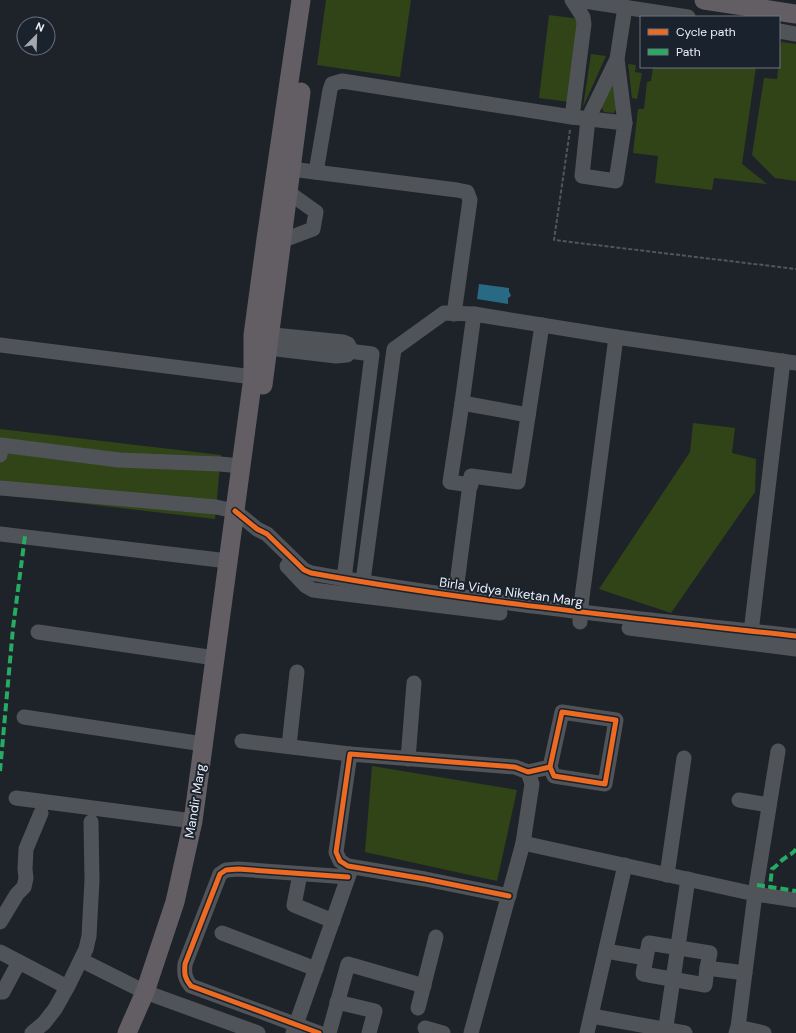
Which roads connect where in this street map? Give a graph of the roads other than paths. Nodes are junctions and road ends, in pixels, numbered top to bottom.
1 (301, 0) edge
2 (312, 0) edge
3 (572, 0) edge
4 (578, 0) edge
5 (704, 0) edge
6 (625, 7) junction
7 (748, 12) edge
8 (796, 14) edge
9 (682, 16) edge
10 (304, 21) junction
11 (780, 32) edge
12 (796, 34) edge
13 (617, 59) junction
14 (572, 117) junction
15 (588, 119) junction
16 (625, 123) junction
17 (291, 169) junction
18 (316, 172) junction
19 (288, 192) junction
20 (281, 241) junction
21 (454, 314) junction
22 (474, 314) junction
23 (542, 325) junction
24 (616, 337) junction
25 (263, 340) junction
26 (0, 345) edge
27 (790, 362) edge
28 (253, 377) junction
29 (462, 403) junction
30 (528, 415) junction
31 (0, 455) edge
32 (241, 466) junction
33 (470, 485) junction
34 (0, 488) edge
35 (246, 519) junction
36 (0, 534) edge
37 (233, 562) junction
38 (344, 579) junction
39 (363, 581) junction
40 (455, 602) junction
41 (580, 617) junction
42 (38, 632) dead end
43 (796, 636) edge
44 (750, 637) junction
45 (796, 649) edge
46 (215, 658) junction
47 (297, 672) dead end
48 (414, 683) dead end
49 (24, 718) dead end
50 (242, 740) dead end
51 (203, 744) junction
52 (289, 746) junction
53 (778, 751) dead end
54 (350, 754) junction
55 (684, 758) dead end
56 (408, 759) junction
57 (550, 767) junction
58 (528, 772) junction
59 (16, 798) dead end
60 (739, 800) dead end
61 (769, 805) junction
62 (41, 813) dead end
63 (193, 821) junction
64 (91, 822) dead end
65 (523, 843) junction
66 (625, 865) junction
67 (350, 872) junction
68 (300, 874) junction
69 (667, 875) junction
70 (688, 879) junction
71 (755, 894) junction
72 (509, 896) junction
73 (796, 900) edge
74 (333, 921) junction
75 (0, 922) edge
76 (222, 933) dead end
77 (436, 937) dead end
78 (678, 948) junction
79 (606, 951) junction
80 (0, 952) edge
81 (646, 958) junction
82 (81, 960) junction
83 (19, 962) junction
84 (316, 968) junction
85 (708, 968) junction
86 (745, 973) junction
87 (673, 981) junction
88 (424, 986) junction
89 (67, 987) junction
90 (0, 992) edge
91 (150, 994) junction
92 (337, 1002) junction
93 (418, 1008) dead end
94 (592, 1016) junction
95 (294, 1029) edge
96 (737, 1030) edge
97 (666, 1031) edge
98 (32, 1033) edge
99 (127, 1033) edge
100 (141, 1033) edge
101 (258, 1033) edge
102 (319, 1033) edge
103 (329, 1033) edge
104 (369, 1033) edge
105 (470, 1033) edge
106 (587, 1033) edge
107 (685, 1033) edge
108 (764, 1033) edge

1 - 10 main road
2 - 10 main road
3 - 14 street
4 - 6 street
5 - 7 main road
6 - 9 street
6 - 13 street
7 - 8 main road
10 - 17 main road
10 - 25 main road
11 - 12 street
13 - 15 street
13 - 16 street
14 - 15 street
14 - 18 street
15 - 16 street
15 - 16 street
17 - 18 street
17 - 19 main road
18 - 21 street
19 - 20 main road
19 - 20 street
20 - 25 main road
21 - 22 street
21 - 39 street
22 - 23 street
22 - 29 street
23 - 24 street
23 - 30 street
24 - 27 street
24 - 41 street
25 - 28 main road
25 - 35 main road
25 - 38 street
26 - 28 street
27 - 44 street
28 - 32 main road
29 - 30 street
29 - 33 street
30 - 33 street
31 - 32 street
32 - 35 main road
33 - 40 street
34 - 35 street
35 - 37 main road
35 - 38 street, Birla Vidya Niketan Marg
35 - 40 street
36 - 37 street
37 - 46 main road, Mandir Marg
37 - 91 main road, Mandir Marg
38 - 39 street, Birla Vidya Niketan Marg
39 - 40 street, Birla Vidya Niketan Marg
40 - 41 street
41 - 44 street
42 - 46 street
43 - 44 street
44 - 45 street
46 - 51 main road, Mandir Marg
47 - 52 street
48 - 56 street
49 - 51 street
50 - 52 street
51 - 63 main road, Mandir Marg
52 - 54 street
53 - 61 street
54 - 56 street
54 - 67 street
55 - 69 street
56 - 58 street
57 - 57 street
57 - 58 street
58 - 65 street
59 - 63 street
60 - 61 street
61 - 71 street
62 - 75 street
63 - 91 main road, Mandir Marg
64 - 82 street
65 - 66 street
65 - 72 street
66 - 69 street
66 - 79 street
67 - 68 street
67 - 72 street
67 - 74 street
68 - 74 street
68 - 95 street
69 - 70 street
70 - 71 street
70 - 78 street
71 - 73 street
71 - 86 street
72 - 105 street
74 - 84 street
76 - 84 street
77 - 88 street
78 - 81 street
78 - 85 street
78 - 87 street
79 - 81 street
79 - 94 street
80 - 83 street
81 - 87 street
82 - 89 street
82 - 91 street
83 - 89 street
83 - 90 street
84 - 95 street
85 - 86 street
85 - 87 street
86 - 96 street
87 - 97 street
88 - 92 street
88 - 93 street
89 - 98 street
91 - 99 main road, Mandir Marg
91 - 100 main road, Mandir Marg
91 - 101 street
92 - 103 street
92 - 104 street
94 - 97 street
94 - 106 street
95 - 102 street
96 - 108 street
97 - 107 street

